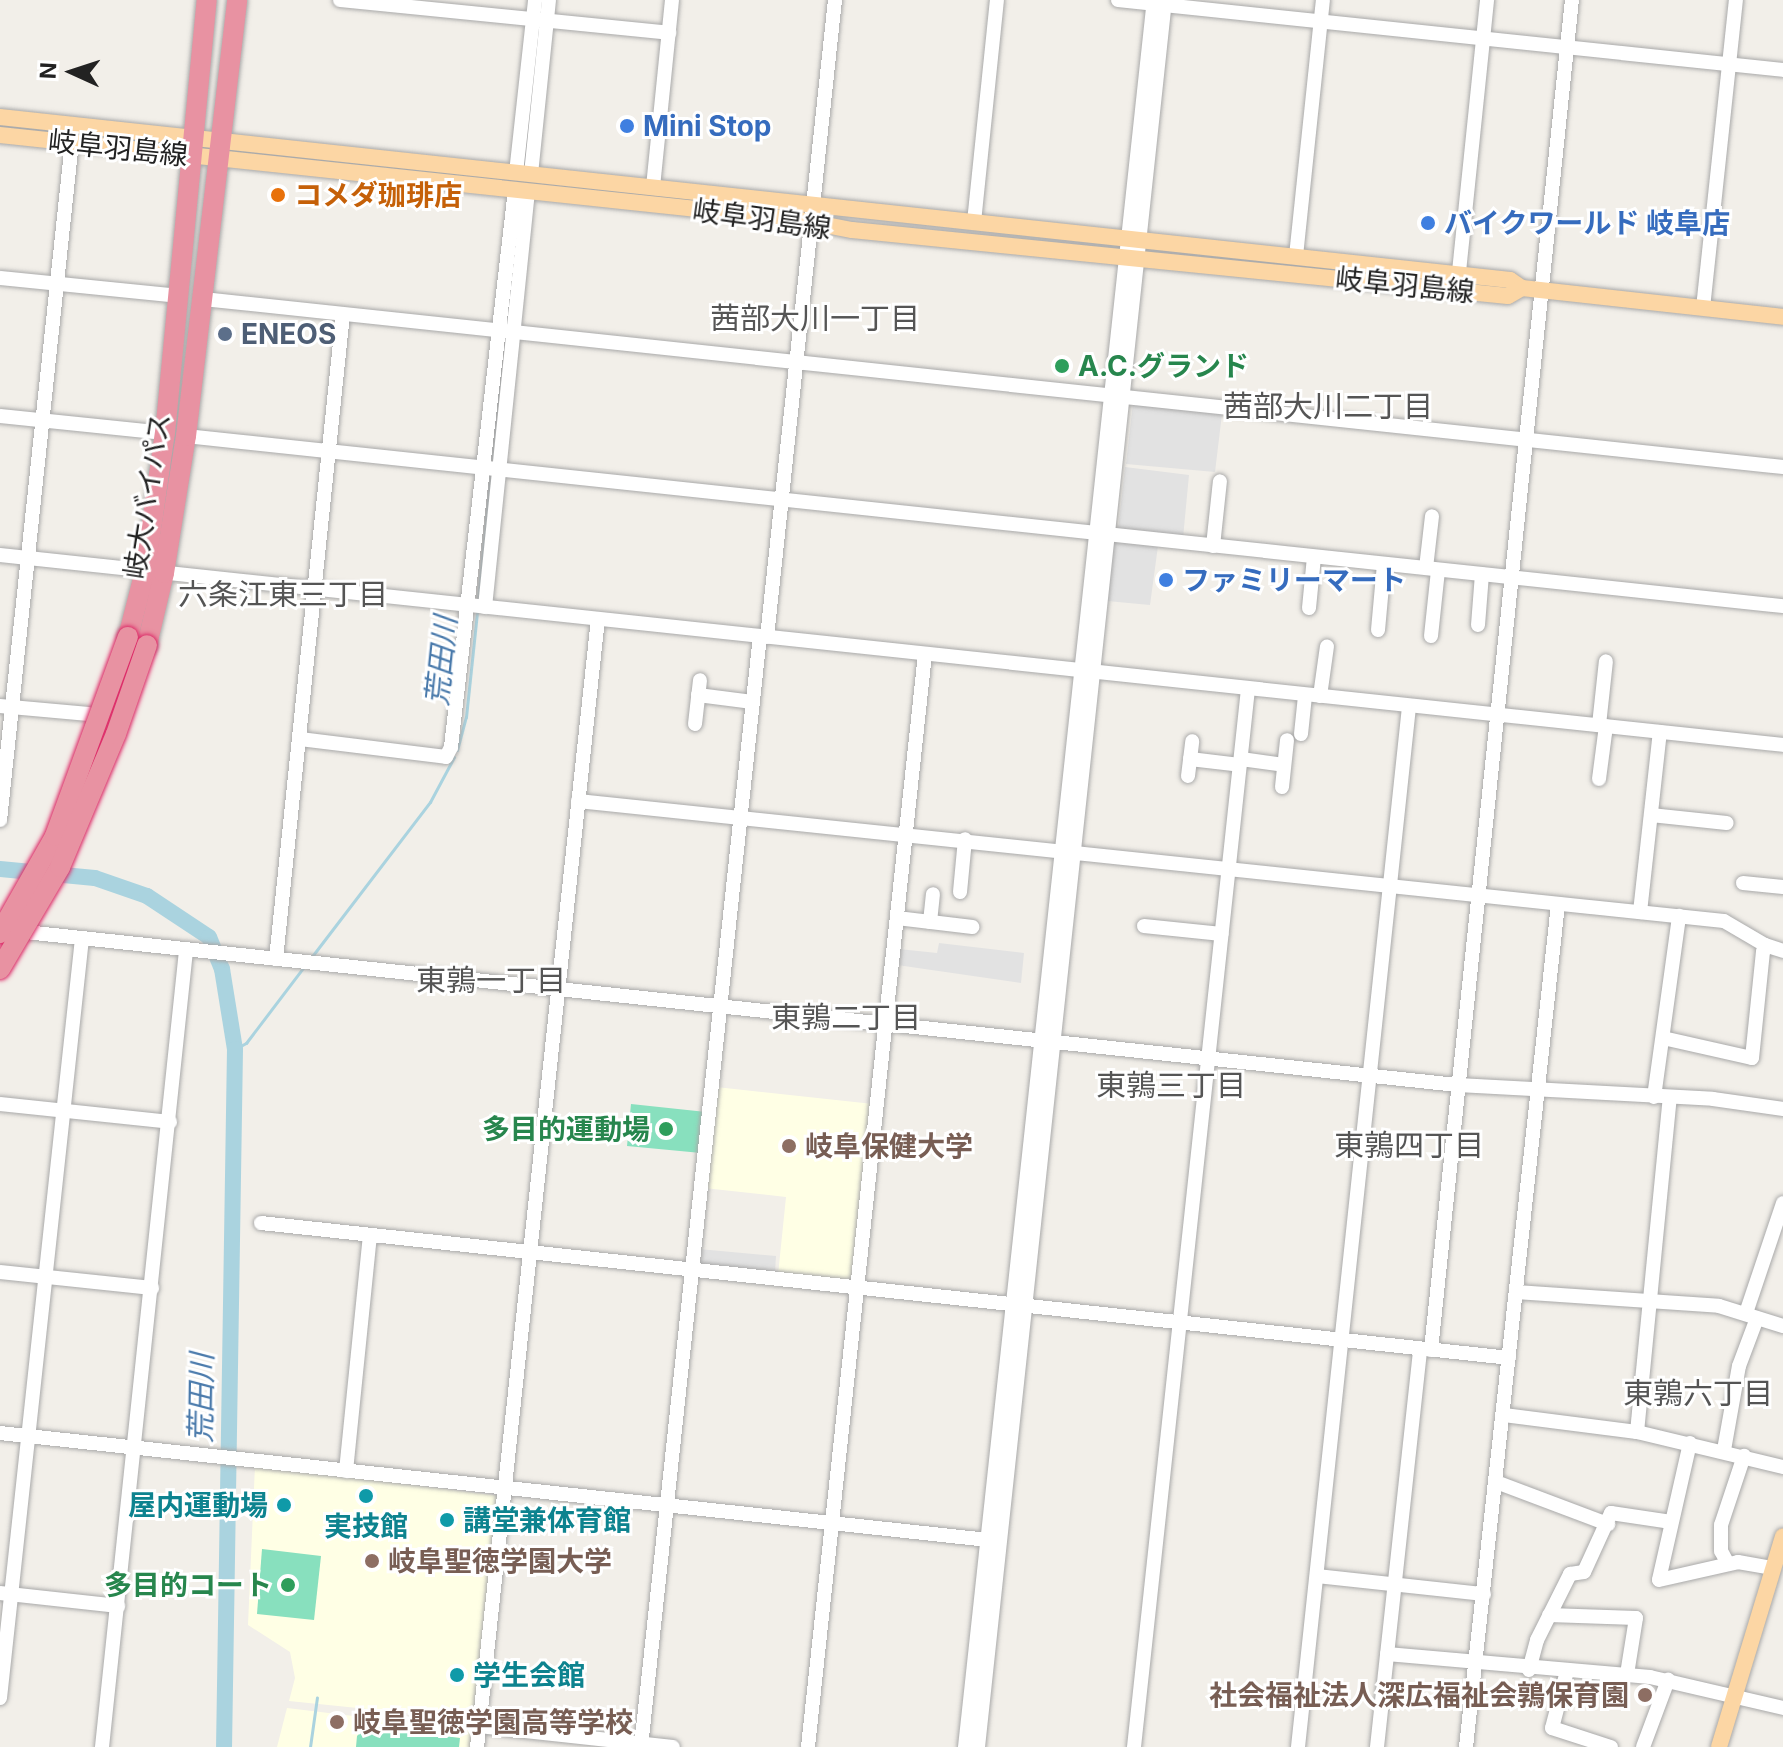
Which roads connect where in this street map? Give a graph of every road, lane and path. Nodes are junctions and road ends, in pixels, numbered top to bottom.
1 (207, 0) edge
2 (237, 0) edge
3 (340, 0) edge
4 (535, 0) edge
5 (549, 0) edge
6 (672, 0) edge
7 (835, 0) edge
8 (997, 0) edge
9 (1118, 0) edge
10 (1323, 0) edge
11 (1487, 0) edge
12 (1572, 0) edge
13 (1736, 0) edge
14 (1159, 2) edge
15 (540, 20) junction
16 (1321, 21) junction
17 (669, 33) junction
18 (1483, 38) junction
19 (1566, 48) junction
20 (1729, 64) junction
21 (1783, 70) edge
22 (0, 117) edge
23 (0, 135) edge
24 (72, 142) junction
25 (196, 148) junction
26 (219, 150) junction
27 (524, 174) junction
28 (653, 187) junction
29 (521, 191) junction
30 (812, 205) junction
31 (974, 222) junction
32 (810, 226) junction
33 (1135, 238) junction
34 (1133, 256) junction
35 (1296, 256) junction
36 (0, 278) edge
37 (1458, 282) junction
38 (55, 284) junction
39 (1542, 290) junction
40 (180, 296) junction
41 (203, 299) junction
42 (1703, 308) junction
43 (343, 314) junction
44 (1783, 317) edge
45 (507, 332) junction
46 (795, 362) junction
47 (1117, 397) junction
48 (0, 416) edge
49 (43, 420) junction
50 (165, 433) junction
51 (186, 436) junction
52 (1525, 440) junction
53 (331, 450) junction
54 (1783, 467) edge
55 (492, 468) junction
56 (1220, 481) dead end
57 (781, 501) junction
58 (1432, 516) dead end
59 (1102, 534) junction
60 (1213, 546) junction
61 (0, 555) edge
62 (1314, 557) junction
63 (27, 558) junction
64 (1384, 564) junction
65 (1432, 569) junction
66 (155, 572) junction
67 (1482, 574) junction
68 (1511, 578) junction
69 (316, 589) junction
70 (1783, 606) edge
71 (477, 607) junction
72 (1309, 608) dead end
73 (598, 619) junction
74 (1478, 625) dead end
75 (1378, 630) dead end
76 (763, 636) junction
77 (1431, 636) dead end
78 (138, 641) junction
79 (1327, 646) dead end
80 (925, 654) junction
81 (1606, 661) dead end
82 (1087, 671) junction
83 (700, 680) dead end
84 (1248, 689) junction
85 (698, 695) junction
86 (1313, 696) junction
87 (753, 702) junction
88 (1409, 706) junction
89 (6, 707) edge
90 (89, 714) dead end
91 (1497, 714) junction
92 (695, 724) dead end
93 (1602, 726) junction
94 (1660, 732) junction
95 (300, 739) junction
96 (1192, 741) dead end
97 (1783, 745) edge
98 (1190, 759) junction
99 (1241, 762) junction
100 (1284, 765) junction
101 (1188, 776) dead end
102 (1599, 779) dead end
103 (1282, 787) dead end
104 (578, 801) junction
105 (742, 815) junction
106 (1651, 815) junction
107 (0, 820) edge
108 (1727, 823) dead end
109 (906, 833) junction
110 (965, 839) junction
111 (1067, 851) junction
112 (1229, 868) junction
113 (1743, 883) dead end
114 (1390, 886) junction
115 (1783, 887) edge
116 (960, 892) dead end
117 (933, 894) dead end
118 (1480, 896) junction
119 (1558, 904) junction
120 (1640, 912) junction
121 (1679, 916) junction
122 (897, 918) junction
123 (930, 922) junction
124 (1144, 926) dead end
125 (972, 927) dead end
126 (0, 931) edge
127 (1222, 934) junction
128 (82, 938) junction
129 (1765, 945) junction
130 (191, 950) junction
131 (1783, 951) edge
132 (276, 959) junction
133 (0, 969) edge
134 (558, 988) junction
135 (721, 1005) junction
136 (887, 1024) junction
137 (1663, 1038) junction
138 (1046, 1041) junction
139 (1208, 1057) junction
140 (1370, 1075) junction
141 (1458, 1085) junction
142 (1537, 1093) junction
143 (1654, 1097) junction
144 (1670, 1098) junction
145 (0, 1104) edge
146 (1783, 1109) edge
147 (63, 1111) junction
148 (170, 1122) junction
149 (1783, 1203) edge
150 (261, 1223) dead end
151 (370, 1235) junction
152 (530, 1253) junction
153 (693, 1270) junction
154 (0, 1272) edge
155 (46, 1277) junction
156 (857, 1287) junction
157 (152, 1288) junction
158 (1516, 1292) junction
159 (1649, 1304) junction
160 (1019, 1305) junction
161 (1752, 1315) junction
162 (1179, 1322) junction
163 (1783, 1326) edge
164 (1342, 1340) junction
165 (1426, 1349) junction
166 (1509, 1358) junction
167 (1504, 1415) junction
168 (1637, 1432) junction
169 (0, 1433) edge
170 (28, 1436) junction
171 (1690, 1443) junction
172 (134, 1448) junction
173 (1724, 1450) junction
174 (1744, 1456) junction
175 (1783, 1467) edge
176 (346, 1471) junction
177 (1496, 1482) junction
178 (505, 1489) junction
179 (668, 1505) junction
180 (1671, 1522) junction
181 (832, 1523) junction
182 (1608, 1524) junction
183 (1783, 1536) edge
184 (988, 1540) junction
185 (1728, 1564) junction
186 (1771, 1568) junction
187 (1317, 1576) junction
188 (1395, 1584) junction
189 (6, 1594) edge
190 (1484, 1594) junction
191 (118, 1606) junction
192 (1549, 1615) junction
193 (1387, 1654) junction
194 (1476, 1664) junction
195 (1529, 1670) junction
196 (1567, 1671) junction
197 (1627, 1674) junction
198 (1668, 1680) junction
199 (0, 1698) edge
200 (1733, 1699) junction
201 (1783, 1708) edge
202 (479, 1726) junction
203 (641, 1745) edge
204 (102, 1747) edge
205 (477, 1747) edge
206 (673, 1747) edge
207 (808, 1747) edge
208 (965, 1747) edge
209 (978, 1747) edge
210 (1134, 1747) edge
211 (1298, 1747) edge
212 (1377, 1747) edge
213 (1466, 1747) edge
214 (1611, 1747) edge
215 (1643, 1747) edge
216 (1719, 1747) edge

1 - 25 highway, 岐大バイパス
2 - 26 highway, 岐大バイパス
3 - 15 street
4 - 15 street
5 - 15 street
6 - 17 street
7 - 30 street
8 - 31 street
9 - 14 street
10 - 16 street
11 - 18 street
12 - 19 street
13 - 20 street
14 - 16 street
14 - 33 street
15 - 17 street
15 - 27 street
16 - 18 street
16 - 35 street
17 - 28 street
18 - 19 street
18 - 37 street
19 - 20 street
19 - 39 street
20 - 21 street
20 - 42 street
22 - 25 main road, 岐阜羽島線
23 - 24 main road, 岐阜羽島線
24 - 25 main road, 岐阜羽島線
24 - 38 street
25 - 26 main road, 岐阜羽島線
25 - 40 highway, 岐大バイパス
26 - 27 main road, 岐阜羽島線
26 - 29 main road, 岐阜羽島線
26 - 41 highway, 岐大バイパス
27 - 28 main road, 岐阜羽島線
28 - 30 main road, 岐阜羽島線
29 - 32 main road, 岐阜羽島線
29 - 45 street
30 - 31 main road, 岐阜羽島線
30 - 32 street
31 - 33 main road, 岐阜羽島線
32 - 34 main road, 岐阜羽島線
32 - 46 street
33 - 34 street
33 - 35 main road, 岐阜羽島線
34 - 37 main road, 岐阜羽島線
34 - 47 street
35 - 37 main road, 岐阜羽島線
36 - 38 street
37 - 39 main road, 岐阜羽島線
38 - 40 street
38 - 49 street
39 - 42 main road, 岐阜羽島線
39 - 52 street
40 - 50 highway, 岐大バイパス
41 - 43 street
41 - 51 highway, 岐大バイパス
42 - 44 main road, 岐阜羽島線
43 - 45 street
43 - 53 street
45 - 46 street
45 - 55 street
46 - 47 street
46 - 57 street
47 - 52 street
47 - 59 street
48 - 49 street
49 - 50 street
49 - 63 street
50 - 66 highway, 岐大バイパス
51 - 53 street
51 - 66 highway, 岐大バイパス
52 - 54 street
52 - 68 street
53 - 55 street
53 - 69 street
55 - 57 street
55 - 71 street
56 - 60 street
57 - 59 street
57 - 76 street
58 - 65 street
59 - 60 street
59 - 82 street
60 - 62 street
61 - 63 street
62 - 64 street
62 - 72 street
63 - 66 street
63 - 89 street
64 - 65 street
64 - 75 street
65 - 67 street
65 - 77 street
66 - 69 street
66 - 78 highway, 岐大バイパス
67 - 68 street
67 - 74 street
68 - 70 street
68 - 91 street
69 - 71 street
69 - 95 street
71 - 73 street
71 - 95 street
73 - 76 street
73 - 104 street
76 - 80 street
76 - 87 street
78 - 126 highway, 岐大バイパス, bridge
78 - 133 highway, 岐大バイパス, bridge
79 - 86 street
80 - 82 street
80 - 109 street
81 - 93 street
82 - 84 street
82 - 111 street
83 - 85 street
84 - 86 street
84 - 99 street
85 - 87 street
85 - 92 street
86 - 88 street
86 - 100 street
87 - 105 street
88 - 91 street
88 - 114 street
89 - 90 street
89 - 107 street
91 - 93 street
91 - 118 street
93 - 94 street
93 - 102 street
94 - 97 street
94 - 106 street
95 - 132 street
96 - 98 street
98 - 99 street
98 - 101 street
99 - 100 street
99 - 112 street
100 - 103 street
104 - 105 street
104 - 134 street
105 - 109 street
105 - 135 street
106 - 108 street
106 - 120 street
109 - 110 street
109 - 122 street
110 - 111 street
110 - 116 street
111 - 112 street
111 - 138 street
112 - 114 street
112 - 127 street
113 - 115 street
114 - 118 street
114 - 140 street
117 - 123 street
118 - 119 street
118 - 141 street
119 - 120 street
119 - 142 street
120 - 121 street
121 - 129 street
121 - 137 street
122 - 123 street
122 - 136 street
123 - 125 street
124 - 127 street
126 - 128 street
127 - 139 street
128 - 130 street
128 - 147 street
129 - 131 street
129 - 137 street
130 - 132 street
130 - 148 street
132 - 134 street
134 - 135 street
134 - 152 street
135 - 136 street
135 - 153 street
136 - 138 street
136 - 156 street
137 - 143 street
138 - 139 street
138 - 160 street
139 - 140 street
139 - 162 street
140 - 141 street
140 - 164 street
141 - 142 street
141 - 165 street
142 - 143 street
142 - 158 street
143 - 144 street
144 - 146 street
144 - 159 street
145 - 147 street
147 - 148 street
147 - 155 street
148 - 157 street
149 - 161 street
150 - 151 street
151 - 152 street
151 - 176 street
152 - 153 street
152 - 178 street
153 - 156 street
153 - 179 street
154 - 155 street
155 - 157 street
155 - 170 street
156 - 160 street
156 - 181 street
157 - 172 street
158 - 159 street
158 - 166 street
159 - 161 street
159 - 168 street
160 - 162 street
160 - 184 street
160 - 209 street
161 - 163 street
161 - 173 street
162 - 164 street
162 - 210 street
164 - 165 street
164 - 187 street
165 - 166 street
165 - 188 street
166 - 167 street
167 - 168 street
167 - 177 street
168 - 171 street
169 - 170 street
170 - 172 street
170 - 189 street
171 - 173 street
171 - 180 street
172 - 176 street
172 - 191 street
173 - 174 street
174 - 175 street
174 - 185 street
176 - 178 street
177 - 182 street
177 - 190 street
178 - 179 street
178 - 202 street
179 - 181 street
179 - 203 street
180 - 182 street
180 - 185 street
181 - 184 street
181 - 207 street
182 - 192 street
183 - 186 main road
184 - 208 street
185 - 186 street
186 - 200 main road
187 - 188 street
187 - 211 street
188 - 190 street
188 - 193 street
189 - 191 street
189 - 199 street
190 - 194 street
191 - 204 street
192 - 195 street
192 - 197 street
193 - 194 street
193 - 212 street
194 - 195 street
194 - 213 street
195 - 196 street
196 - 197 street
196 - 214 street
197 - 198 street
198 - 200 street
198 - 215 street
200 - 201 street
200 - 216 main road
202 - 203 street
202 - 205 street
203 - 206 street

